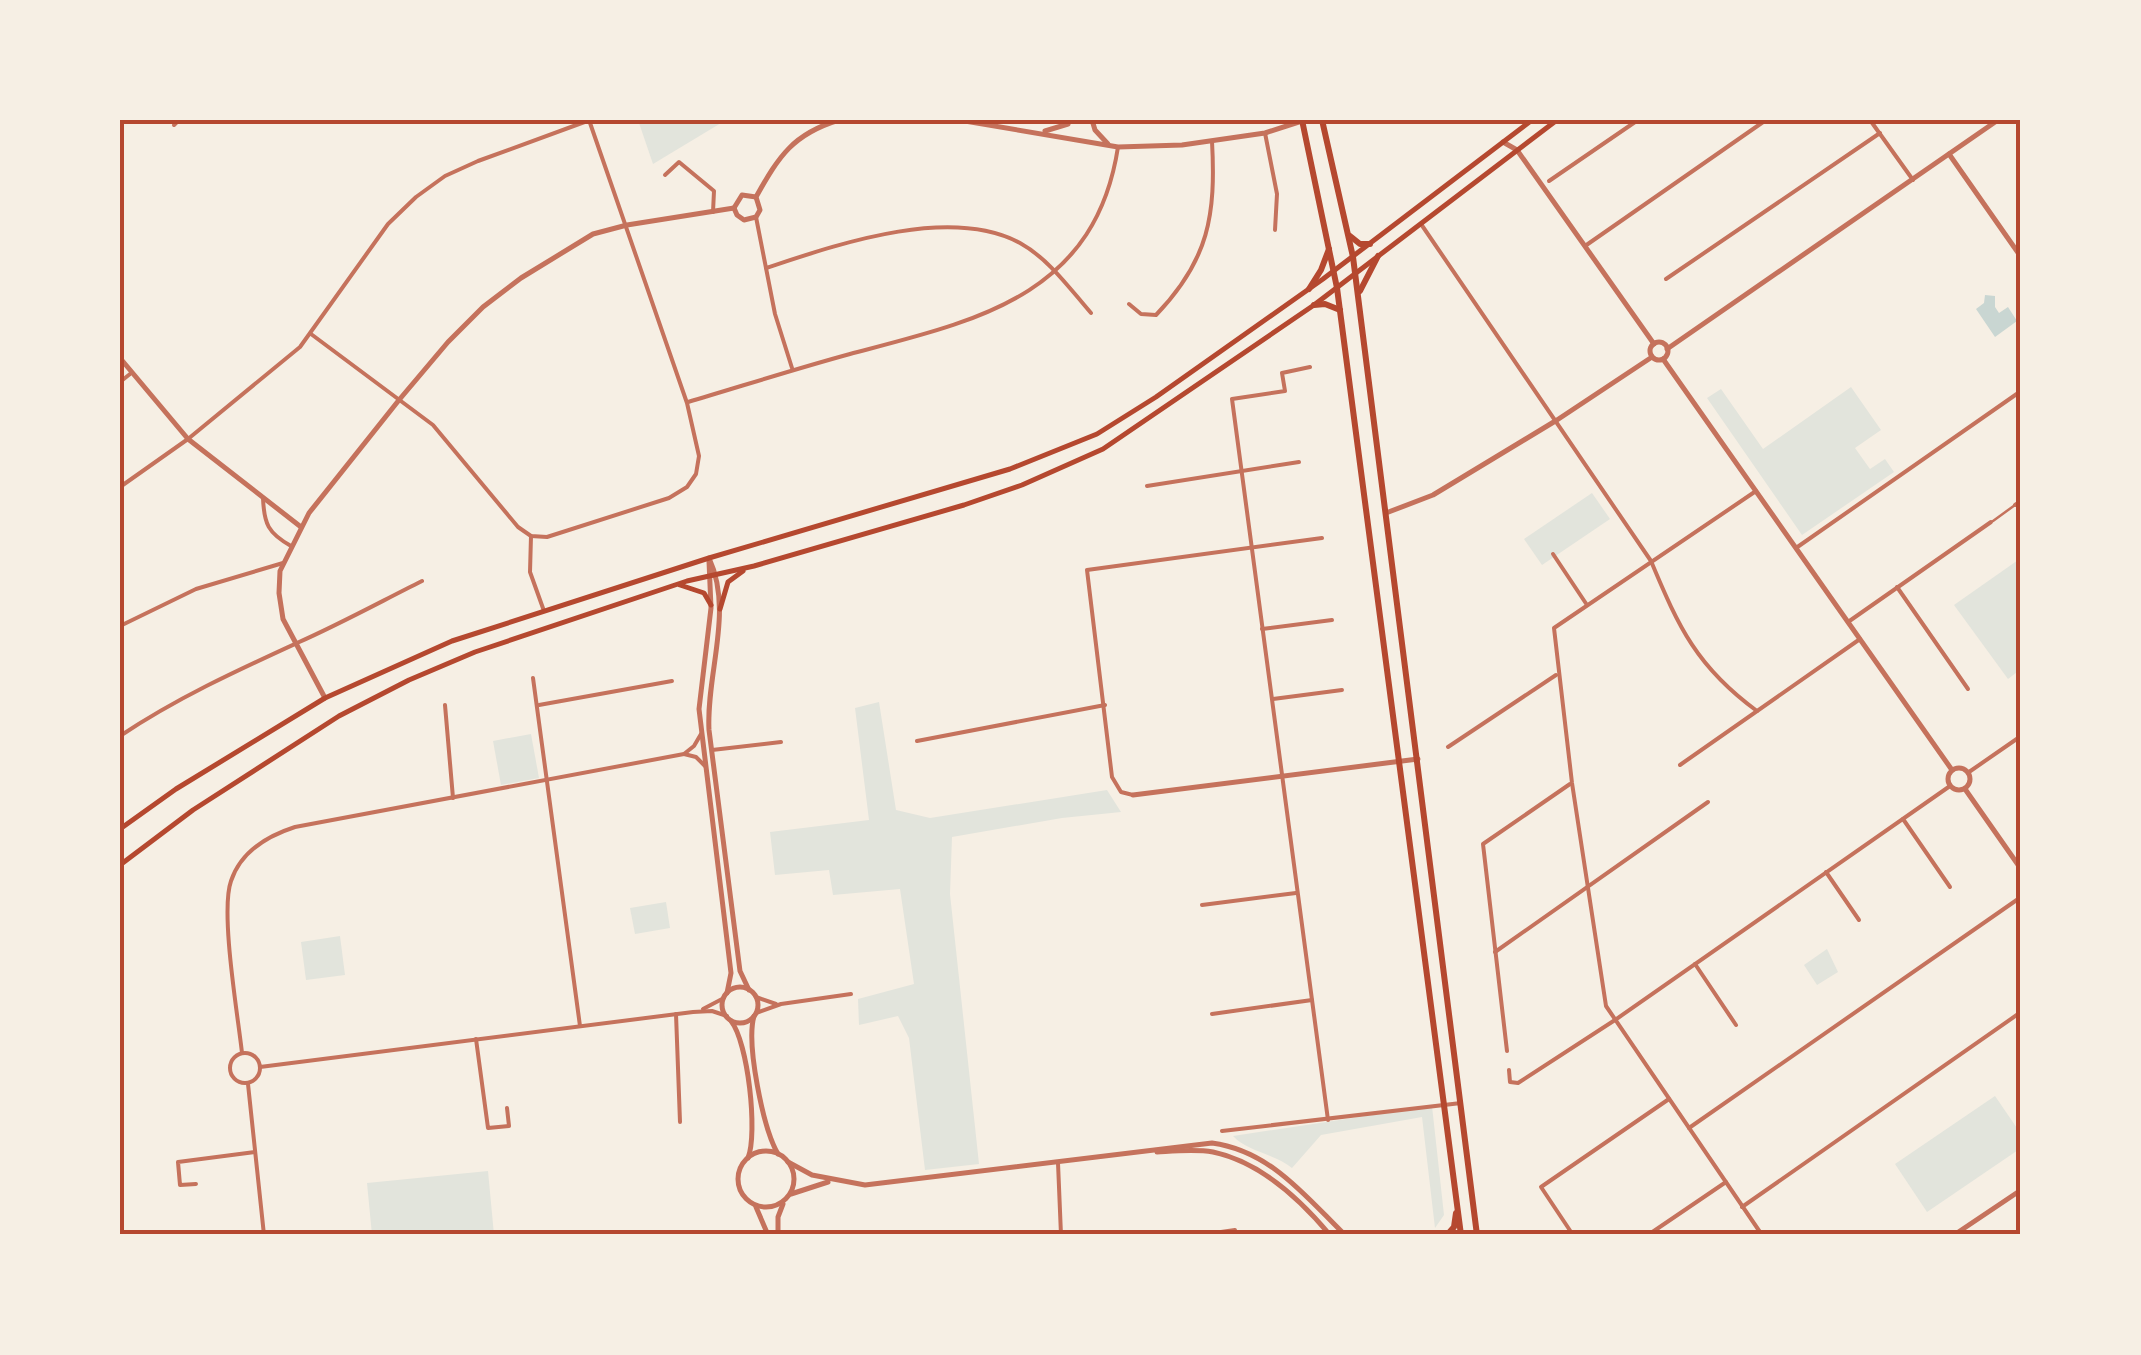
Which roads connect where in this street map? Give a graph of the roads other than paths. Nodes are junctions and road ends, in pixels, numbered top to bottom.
1 (179, 120) edge
2 (590, 120) edge
3 (839, 120) edge
4 (959, 120) edge
5 (1092, 120) edge
6 (1303, 120) edge
7 (1322, 120) edge
8 (1532, 120) edge
9 (1557, 120) edge
10 (1638, 120) edge
11 (1766, 120) edge
12 (1870, 120) edge
13 (1998, 120) edge
14 (826, 122) edge
15 (1069, 122) edge
16 (174, 125) dead end
17 (1094, 130) junction
18 (1042, 132) junction
19 (1264, 133) junction
20 (1880, 134) junction
21 (1070, 137) junction
22 (1087, 141) junction
23 (1212, 141) junction
24 (1503, 142) junction
25 (1108, 144) junction
26 (1118, 147) junction
27 (1517, 150) junction
28 (1949, 154) junction
29 (666, 176) dead end
30 (1913, 180) junction
31 (1549, 182) dead end
32 (756, 197) junction
33 (734, 208) junction
34 (714, 212) junction
35 (756, 217) junction
36 (1422, 224) junction
37 (627, 225) junction
38 (1275, 230) dead end
39 (1348, 232) junction
40 (1329, 243) junction
41 (1370, 244) junction
42 (1584, 246) junction
43 (1378, 256) junction
44 (1353, 257) junction
45 (2021, 258) edge
46 (766, 268) junction
47 (1334, 271) junction
48 (1056, 273) junction
49 (1355, 274) junction
50 (1666, 279) dead end
51 (1337, 288) junction
52 (1308, 290) junction
53 (1358, 298) junction
54 (1130, 304) dead end
55 (1314, 305) junction
56 (1340, 310) junction
57 (1091, 313) dead end
58 (310, 334) junction
59 (1654, 344) junction
60 (1667, 349) junction
61 (1652, 357) junction
62 (120, 358) edge
63 (1663, 359) junction
64 (1310, 367) dead end
65 (793, 370) junction
66 (130, 374) junction
67 (120, 382) edge
68 (2021, 391) edge
69 (399, 400) junction
70 (687, 403) junction
71 (1558, 420) junction
72 (188, 438) junction
73 (1299, 462) dead end
74 (1241, 472) junction
75 (120, 486) edge
76 (1147, 486) dead end
77 (1756, 491) junction
78 (264, 498) junction
79 (2018, 503) edge
80 (1386, 513) junction
81 (1991, 522) joint
82 (301, 528) junction
83 (530, 536) junction
84 (1322, 538) dead end
85 (291, 546) junction
86 (1250, 548) junction
87 (1796, 548) junction
88 (1553, 554) dead end
89 (709, 558) junction
90 (1651, 561) junction
91 (284, 562) junction
92 (750, 567) junction
93 (716, 574) junction
94 (708, 576) junction
95 (422, 581) dead end
96 (677, 584) junction
97 (1897, 587) junction
98 (711, 605) junction
99 (1587, 605) junction
100 (720, 608) junction
101 (544, 611) junction
102 (1332, 620) dead end
103 (1848, 622) junction
104 (120, 626) edge
105 (1261, 630) junction
106 (1860, 639) junction
107 (296, 644) junction
108 (1557, 674) junction
109 (533, 678) dead end
110 (672, 681) dead end
111 (1968, 689) dead end
112 (1342, 690) dead end
113 (325, 698) junction
114 (1271, 699) junction
115 (444, 705) dead end
116 (538, 705) junction
117 (1105, 705) junction
118 (1757, 711) junction
119 (701, 734) junction
120 (120, 736) edge
121 (2021, 736) edge
122 (917, 741) dead end
123 (782, 742) dead end
124 (1448, 746) dead end
125 (712, 750) junction
126 (684, 754) junction
127 (1418, 759) junction
128 (1401, 761) junction
129 (1680, 765) dead end
130 (704, 766) junction
131 (1952, 770) junction
132 (1969, 772) junction
133 (1282, 776) junction
134 (550, 779) junction
135 (1572, 783) junction
136 (1950, 786) junction
137 (1965, 789) junction
138 (1133, 795) joint
139 (453, 798) junction
140 (1708, 802) dead end
141 (1903, 818) junction
142 (120, 829) edge
143 (120, 865) edge
144 (2021, 869) edge
145 (1826, 872) junction
146 (1587, 887) junction
147 (1950, 887) dead end
148 (1298, 892) junction
149 (2021, 897) edge
150 (1202, 905) dead end
151 (1859, 920) dead end
152 (1495, 952) junction
153 (1695, 964) junction
154 (749, 990) junction
155 (851, 994) dead end
156 (726, 996) junction
157 (756, 997) junction
158 (1312, 1000) junction
159 (780, 1004) junction
160 (693, 1012) junction
161 (2021, 1012) edge
162 (676, 1014) junction
163 (755, 1014) junction
164 (1212, 1014) dead end
165 (729, 1018) junction
166 (1615, 1020) junction
167 (1736, 1025) dead end
168 (580, 1026) junction
169 (476, 1039) junction
170 (1507, 1052) dead end
171 (242, 1053) junction
172 (260, 1067) junction
173 (1509, 1070) dead end
174 (248, 1084) junction
175 (1669, 1098) junction
176 (1461, 1104) junction
177 (1444, 1106) junction
178 (507, 1108) dead end
179 (1328, 1120) junction
180 (680, 1122) dead end
181 (1689, 1128) junction
182 (1222, 1131) dead end
183 (255, 1152) junction
184 (1139, 1152) junction
185 (778, 1154) junction
186 (748, 1159) junction
187 (788, 1162) junction
188 (1058, 1163) junction
189 (841, 1182) junction
190 (1726, 1182) junction
191 (196, 1184) dead end
192 (2021, 1190) edge
193 (788, 1197) junction
194 (755, 1204) junction
195 (1458, 1207) junction
196 (1742, 1207) junction
197 (1235, 1230) dead end
198 (264, 1235) edge
199 (768, 1235) edge
200 (778, 1235) edge
201 (1061, 1235) edge
202 (1200, 1235) edge
203 (1330, 1235) edge
204 (1345, 1235) edge
205 (1446, 1235) edge
206 (1461, 1235) edge
207 (1477, 1235) edge
208 (1573, 1235) edge
209 (1648, 1235) edge
210 (1762, 1235) edge
211 (1954, 1235) edge

1 - 16 street
2 - 37 street
2 - 58 street
3 - 14 street
4 - 18 street
5 - 17 street
6 - 19 street
6 - 40 main road
7 - 39 main road
8 - 24 main road
9 - 27 main road
10 - 31 street
11 - 42 street
12 - 20 street
13 - 28 street
14 - 32 street
15 - 18 street
15 - 21 street
17 - 22 street
17 - 25 street
18 - 21 street
19 - 23 street
19 - 38 street
20 - 30 street
20 - 50 street
21 - 22 street
22 - 25 street
23 - 26 street
23 - 54 street
24 - 27 street
24 - 41 main road
25 - 26 street
26 - 48 street
27 - 36 main road
27 - 42 street
28 - 30 street
28 - 45 street
29 - 34 street
30 - 60 street
32 - 33 street
32 - 35 street
33 - 34 street
33 - 35 street
34 - 37 street
35 - 46 street
36 - 43 main road
36 - 71 street
37 - 69 street
37 - 70 street
39 - 41 main road
39 - 44 main road
40 - 47 main road
40 - 52 main road
41 - 44 main road
42 - 59 street
43 - 49 main road
43 - 53 main road
44 - 47 main road
44 - 49 main road
46 - 48 street
46 - 65 street
47 - 51 main road
47 - 52 main road
48 - 57 street
48 - 65 street
49 - 51 main road
49 - 53 main road
51 - 55 main road
51 - 56 main road
52 - 89 main road
53 - 80 main road
55 - 56 main road
55 - 92 main road
56 - 128 main road
58 - 69 street
58 - 72 street
59 - 60 street
59 - 61 street
60 - 63 street
61 - 63 street
61 - 71 street
62 - 66 street
63 - 77 street
64 - 74 street
65 - 70 street
66 - 67 street
66 - 72 street
68 - 87 street
69 - 82 street
69 - 83 street
70 - 83 street
71 - 80 street
71 - 90 street
72 - 75 street
72 - 78 street
73 - 74 street
74 - 76 street
74 - 86 street
77 - 87 street
77 - 90 street
78 - 82 street
78 - 85 street
79 - 81 street
80 - 127 main road
81 - 97 street
82 - 85 street
83 - 101 street
84 - 86 street
85 - 91 street
86 - 105 street
86 - 117 street
87 - 103 street
88 - 99 street
89 - 93 street
89 - 94 street
89 - 101 main road
90 - 99 street
90 - 118 street
91 - 104 street
91 - 107 street
92 - 93 main road
92 - 100 main road
93 - 94 main road
93 - 100 street
94 - 96 main road
94 - 98 street
95 - 107 street
96 - 98 main road
96 - 143 main road
97 - 103 street
97 - 111 street
98 - 119 street
99 - 108 street
100 - 125 street
101 - 113 main road
102 - 105 street
103 - 106 street
105 - 114 street
106 - 118 street
106 - 131 street
107 - 113 street
107 - 120 street
108 - 124 street
108 - 135 street
109 - 116 street
110 - 116 street
112 - 114 street
113 - 142 main road
114 - 133 street
115 - 139 street
116 - 134 street
117 - 122 street
117 - 138 street
118 - 129 street
119 - 126 street
119 - 130 street
121 - 132 street
123 - 125 street
125 - 154 street
126 - 130 street
126 - 134 street
127 - 128 street
127 - 176 main road
128 - 133 street
128 - 177 main road
130 - 156 street
131 - 132 street
131 - 136 street
132 - 137 street
133 - 138 street
133 - 148 street
134 - 139 street
134 - 168 street
135 - 146 street
135 - 152 street
136 - 137 street
136 - 141 street
137 - 144 street
139 - 171 street
140 - 146 street
141 - 145 street
141 - 147 street
145 - 151 street
145 - 153 street
146 - 152 street
146 - 166 street
148 - 150 street
148 - 158 street
149 - 181 street
152 - 170 street
153 - 166 street
153 - 167 street
154 - 156 street
154 - 157 street
155 - 159 street
156 - 160 street
156 - 165 street
157 - 159 street
157 - 163 street
158 - 164 street
158 - 179 street
159 - 163 street
160 - 162 street
160 - 165 street
161 - 196 street
162 - 168 street
162 - 180 street
163 - 165 street
163 - 185 street
165 - 186 street
166 - 173 street
166 - 175 street
168 - 169 street
169 - 172 street
169 - 178 street
171 - 172 street
171 - 174 street
172 - 174 street
174 - 183 street
175 - 181 street
175 - 208 street
176 - 177 street
176 - 207 main road
177 - 179 street
177 - 195 main road
179 - 182 street
181 - 190 street
183 - 191 street
183 - 198 street
184 - 188 street
184 - 203 street
184 - 204 street
185 - 186 street
185 - 187 street
186 - 194 street
187 - 189 street
187 - 193 street
188 - 189 street
188 - 201 street
189 - 193 street
190 - 196 street
190 - 209 street
192 - 211 street
193 - 194 street
193 - 200 street
194 - 199 street
195 - 205 main road
195 - 206 main road
196 - 210 street
197 - 202 street

